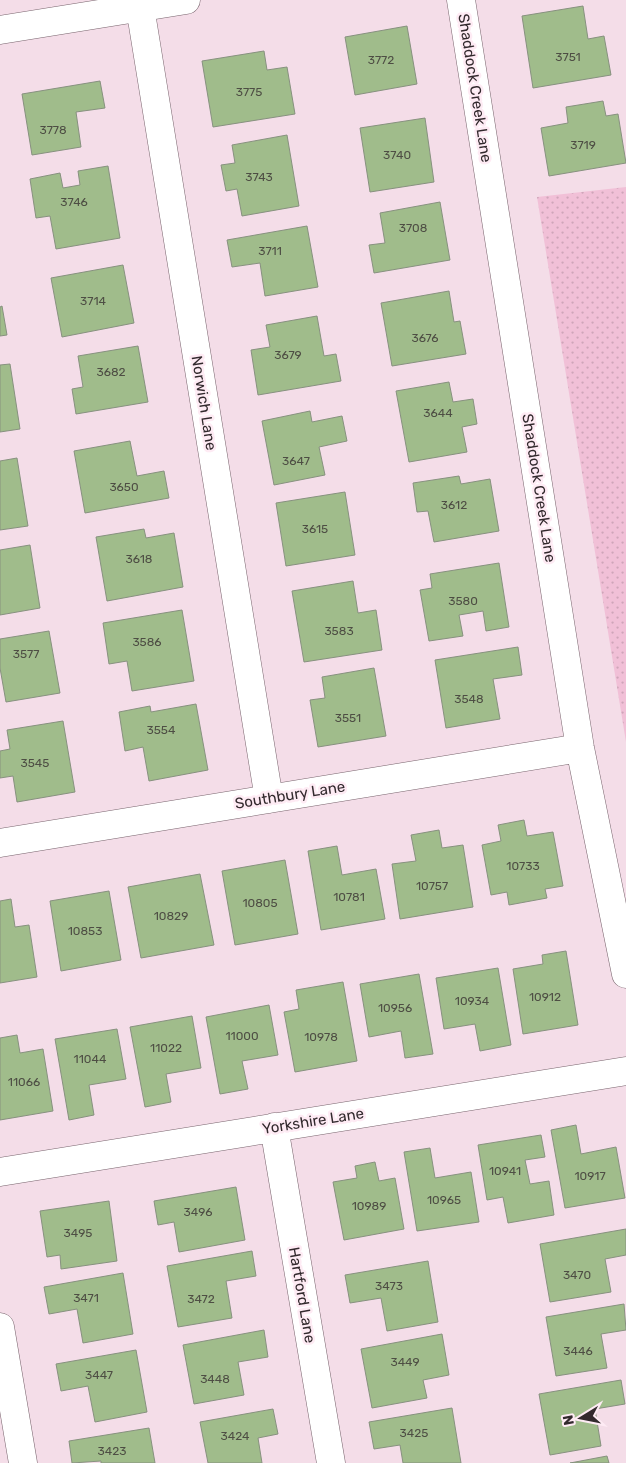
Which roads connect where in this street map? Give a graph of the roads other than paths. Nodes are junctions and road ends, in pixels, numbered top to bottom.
1 (186, 0) edge
2 (461, 0) edge
3 (140, 7) junction
4 (0, 30) edge
5 (580, 748) junction
6 (269, 799) junction
7 (0, 843) edge
8 (626, 974) edge
9 (626, 1071) edge
10 (274, 1128) junction
11 (0, 1172) edge
12 (0, 1328) edge
13 (23, 1463) edge
14 (331, 1463) edge

1 - 3 street
2 - 5 street, Shaddock Creek Lane
3 - 4 street
3 - 6 street, Norwich Lane
5 - 6 street, Southbury Lane
5 - 8 street, Shaddock Creek Lane
6 - 7 street, Southbury Lane
9 - 10 street, Yorkshire Lane
10 - 11 street, Yorkshire Lane
10 - 14 street, Hartford Lane
12 - 13 street

